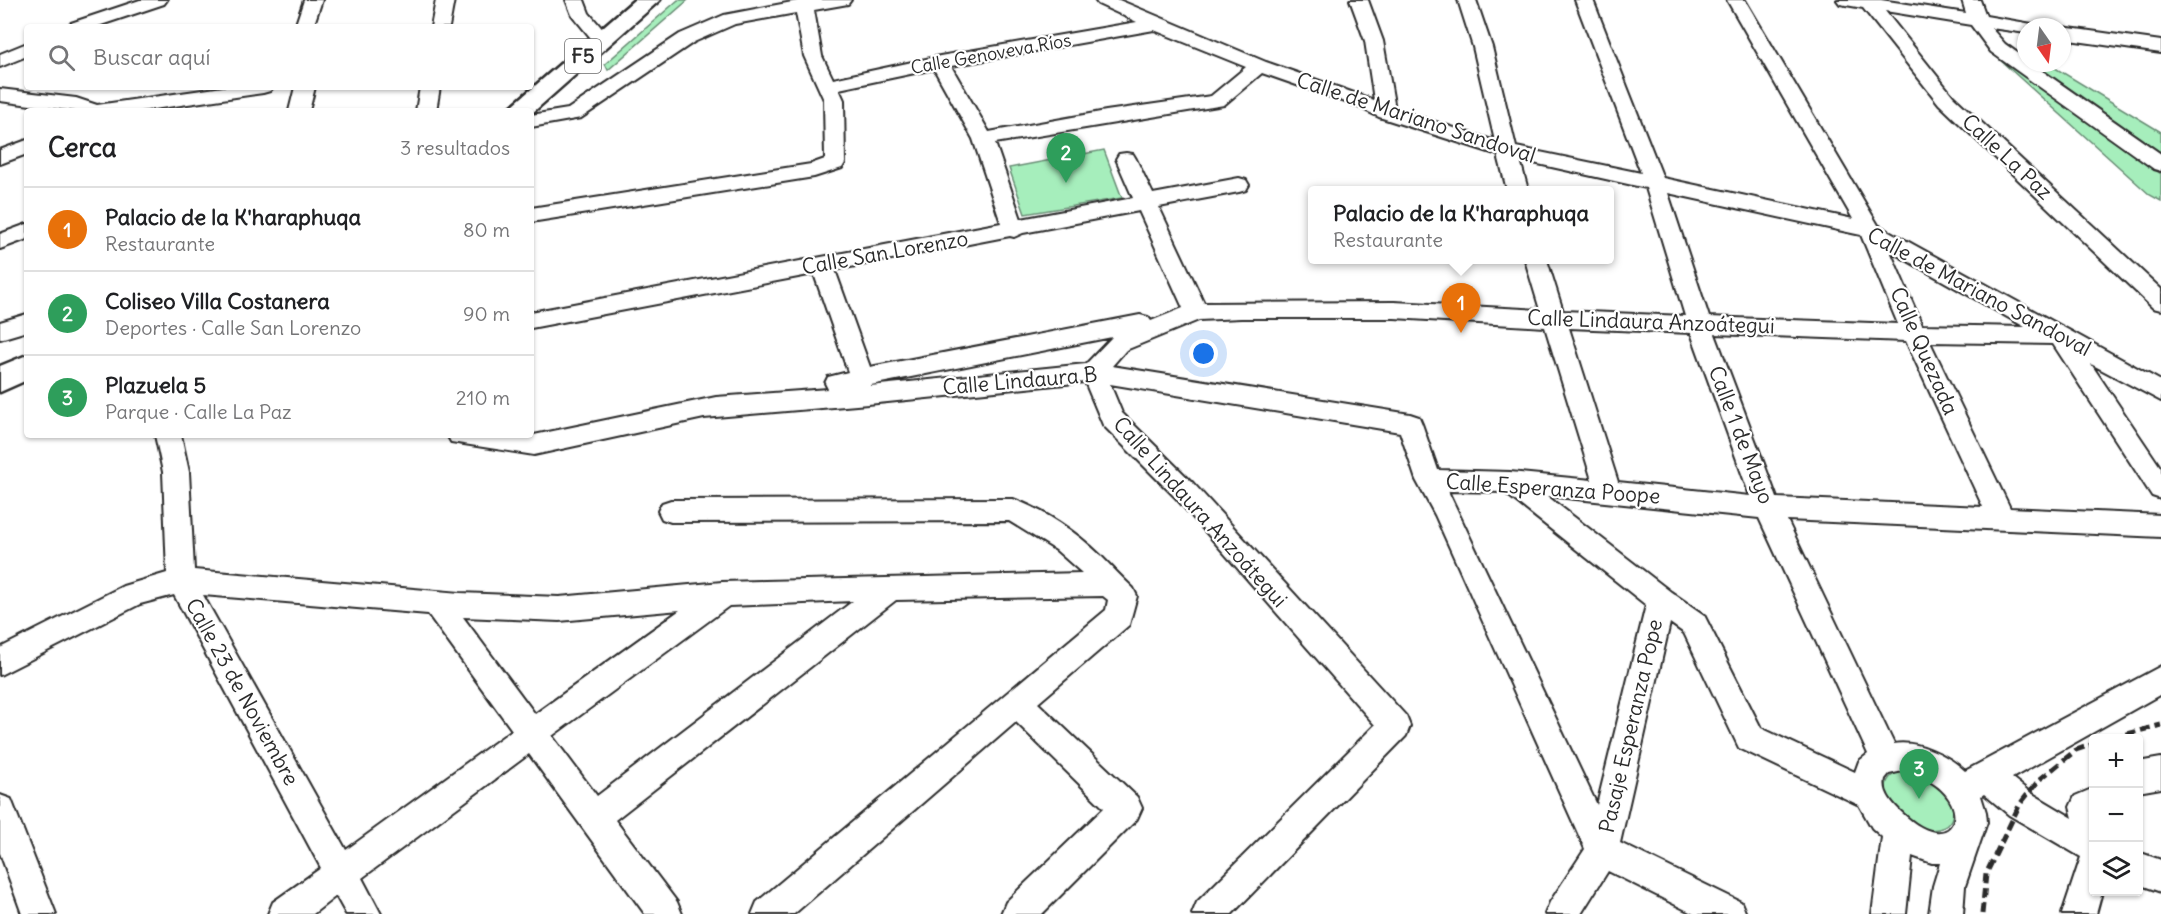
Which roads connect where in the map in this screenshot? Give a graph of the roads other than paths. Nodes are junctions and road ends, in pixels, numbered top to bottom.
1 (158, 0) edge
2 (313, 0) edge
3 (445, 0) edge
4 (575, 0) edge
5 (648, 0) edge
6 (842, 0) edge
7 (1359, 0) edge
8 (1467, 0) edge
9 (1584, 0) edge
10 (1736, 0) edge
11 (1846, 0) edge
12 (1971, 0) edge
13 (1107, 1) edge
14 (1867, 2) edge
15 (804, 5) junction
16 (1977, 21) junction
17 (86, 24) edge
18 (305, 24) edge
19 (441, 24) edge
20 (1156, 24) junction
21 (2017, 27) edge
22 (2071, 34) edge
23 (602, 39) junction
24 (2161, 46) edge
25 (24, 50) edge
26 (0, 61) edge
27 (940, 62) junction
28 (1259, 66) junction
29 (827, 86) junction
30 (242, 90) edge
31 (304, 90) edge
32 (430, 90) edge
33 (0, 95) edge
34 (86, 108) edge
35 (120, 108) edge
36 (300, 108) edge
37 (426, 108) edge
38 (522, 108) edge
39 (1386, 112) junction
40 (534, 121) edge
41 (983, 139) junction
42 (24, 147) edge
43 (1506, 151) junction
44 (0, 158) edge
45 (1126, 159) dead end
46 (2161, 164) edge
47 (1655, 184) junction
48 (1239, 185) dead end
49 (1516, 186) edge
50 (1147, 203) junction
51 (534, 215) edge
52 (1014, 230) junction
53 (1870, 230) junction
54 (24, 232) edge
55 (0, 242) edge
56 (822, 263) junction
57 (1537, 264) edge
58 (2161, 302) edge
59 (1196, 312) junction
60 (534, 319) edge
61 (1553, 319) junction
62 (24, 323) edge
63 (1699, 323) junction
64 (0, 331) edge
65 (1914, 333) junction
66 (2060, 336) junction
67 (24, 368) edge
68 (1093, 372) junction
69 (862, 379) junction
70 (0, 380) edge
71 (2161, 392) edge
72 (699, 410) junction
73 (169, 438) edge
74 (482, 438) edge
75 (1429, 480) junction
76 (1510, 482) junction
77 (2161, 489) edge
78 (1608, 490) junction
79 (1768, 508) junction
80 (671, 511) dead end
81 (2001, 517) junction
82 (2161, 526) edge
83 (181, 581) junction
84 (1109, 584) junction
85 (891, 588) junction
86 (722, 594) junction
87 (1661, 601) junction
88 (436, 603) junction
89 (0, 662) edge
90 (2161, 679) edge
91 (1018, 704) junction
92 (532, 734) junction
93 (1885, 759) junction
94 (2161, 773) edge
95 (2143, 776) edge
96 (1973, 783) junction
97 (1869, 794) junction
98 (0, 810) edge
99 (594, 817) junction
100 (1898, 833) junction
101 (1963, 840) junction
102 (2089, 844) edge
103 (1602, 851) junction
104 (2143, 869) edge
105 (342, 874) junction
106 (2161, 876) edge
107 (2089, 882) edge
108 (39, 914) edge
109 (285, 914) edge
110 (364, 914) edge
111 (665, 914) edge
112 (769, 914) edge
113 (1018, 914) edge
114 (1209, 914) edge
115 (1562, 914) edge
116 (1729, 914) edge
117 (1889, 914) edge
118 (1946, 914) edge
119 (2079, 914) edge

1 - 17 street
2 - 18 street
3 - 19 street
4 - 23 street
5 - 23 highway, F5
6 - 15 street
7 - 39 street
8 - 43 street
9 - 47 street, Calle 1 de Mayo
10 - 53 street, Calle Quezada
11 - 14 street
12 - 16 street
13 - 20 street, Calle de Mariano Sandoval
14 - 16 street
14 - 58 street, Calle La Paz
15 - 29 street
15 - 40 street
16 - 21 street
16 - 46 street
20 - 27 street, Calle Genoveva Ríos
20 - 28 street, Calle de Mariano Sandoval
22 - 24 street
23 - 38 highway, F5
25 - 26 street
27 - 29 street, Calle Genoveva Ríos
27 - 41 street
28 - 39 street, Calle de Mariano Sandoval
28 - 41 street
29 - 51 street
30 - 35 street
31 - 36 street
32 - 37 street
33 - 34 street
39 - 43 street, Calle de Mariano Sandoval
41 - 52 street
42 - 44 street
43 - 47 street, Calle de Mariano Sandoval
43 - 49 street
45 - 50 street
47 - 53 street, Calle de Mariano Sandoval
47 - 63 street, Calle 1 de Mayo
48 - 50 street, Calle San Lorenzo
50 - 52 street, Calle San Lorenzo
50 - 59 street
52 - 56 street, Calle San Lorenzo
53 - 65 street, Calle Quezada
53 - 66 street, Calle de Mariano Sandoval
54 - 55 street
56 - 60 street, Calle San Lorenzo
56 - 69 street
57 - 61 street
59 - 61 street, Calle Lindaura Anzoátegui
59 - 68 street, Calle Lindaura Anzoátegui
59 - 69 street, Calle Lindaura B
61 - 63 street, Calle Lindaura Anzoátegui
61 - 78 street
62 - 64 street
63 - 65 street, Calle Lindaura Anzoátegui
63 - 79 street, Calle 1 de Mayo
65 - 66 street, Calle Lindaura Anzoátegui
65 - 81 street, Calle Quezada
66 - 71 street, Calle de Mariano Sandoval
66 - 77 street
67 - 70 highway
68 - 72 street, Calle Lindaura B
68 - 75 street, Calle Lindaura B
68 - 114 street, Calle Lindaura Anzoátegui
69 - 72 street, Calle Lindaura B
72 - 74 street, Calle Lindaura B
73 - 83 street
75 - 76 street, Calle Esperanza Poope
75 - 103 street, Calle Esperanza Poope
76 - 78 street, Calle Esperanza Poope
76 - 87 street
78 - 79 street, Calle Esperanza Poope
79 - 81 street, Calle Esperanza Poope
79 - 93 street, Calle 1 de Mayo
80 - 84 street
81 - 82 street, Calle Esperanza Poope
83 - 88 street
83 - 89 street, Calle 23 de Noviembre
83 - 105 street, Calle 23 de Noviembre
84 - 85 street
84 - 91 street
85 - 86 street
85 - 99 street
86 - 88 street
86 - 92 street
87 - 97 street
87 - 103 street, Pasaje Esperanza Pope
88 - 92 street
90 - 96 street
91 - 112 street
91 - 113 street
92 - 99 street
92 - 105 street
93 - 96 street
93 - 97 street
94 - 95 street
96 - 101 street
96 - 102 street
97 - 100 street
98 - 108 street
99 - 111 street
100 - 101 street
100 - 117 street
101 - 118 street
103 - 115 street
103 - 116 street
104 - 106 street
105 - 109 street
105 - 110 street, Calle 23 de Noviembre
107 - 119 street

